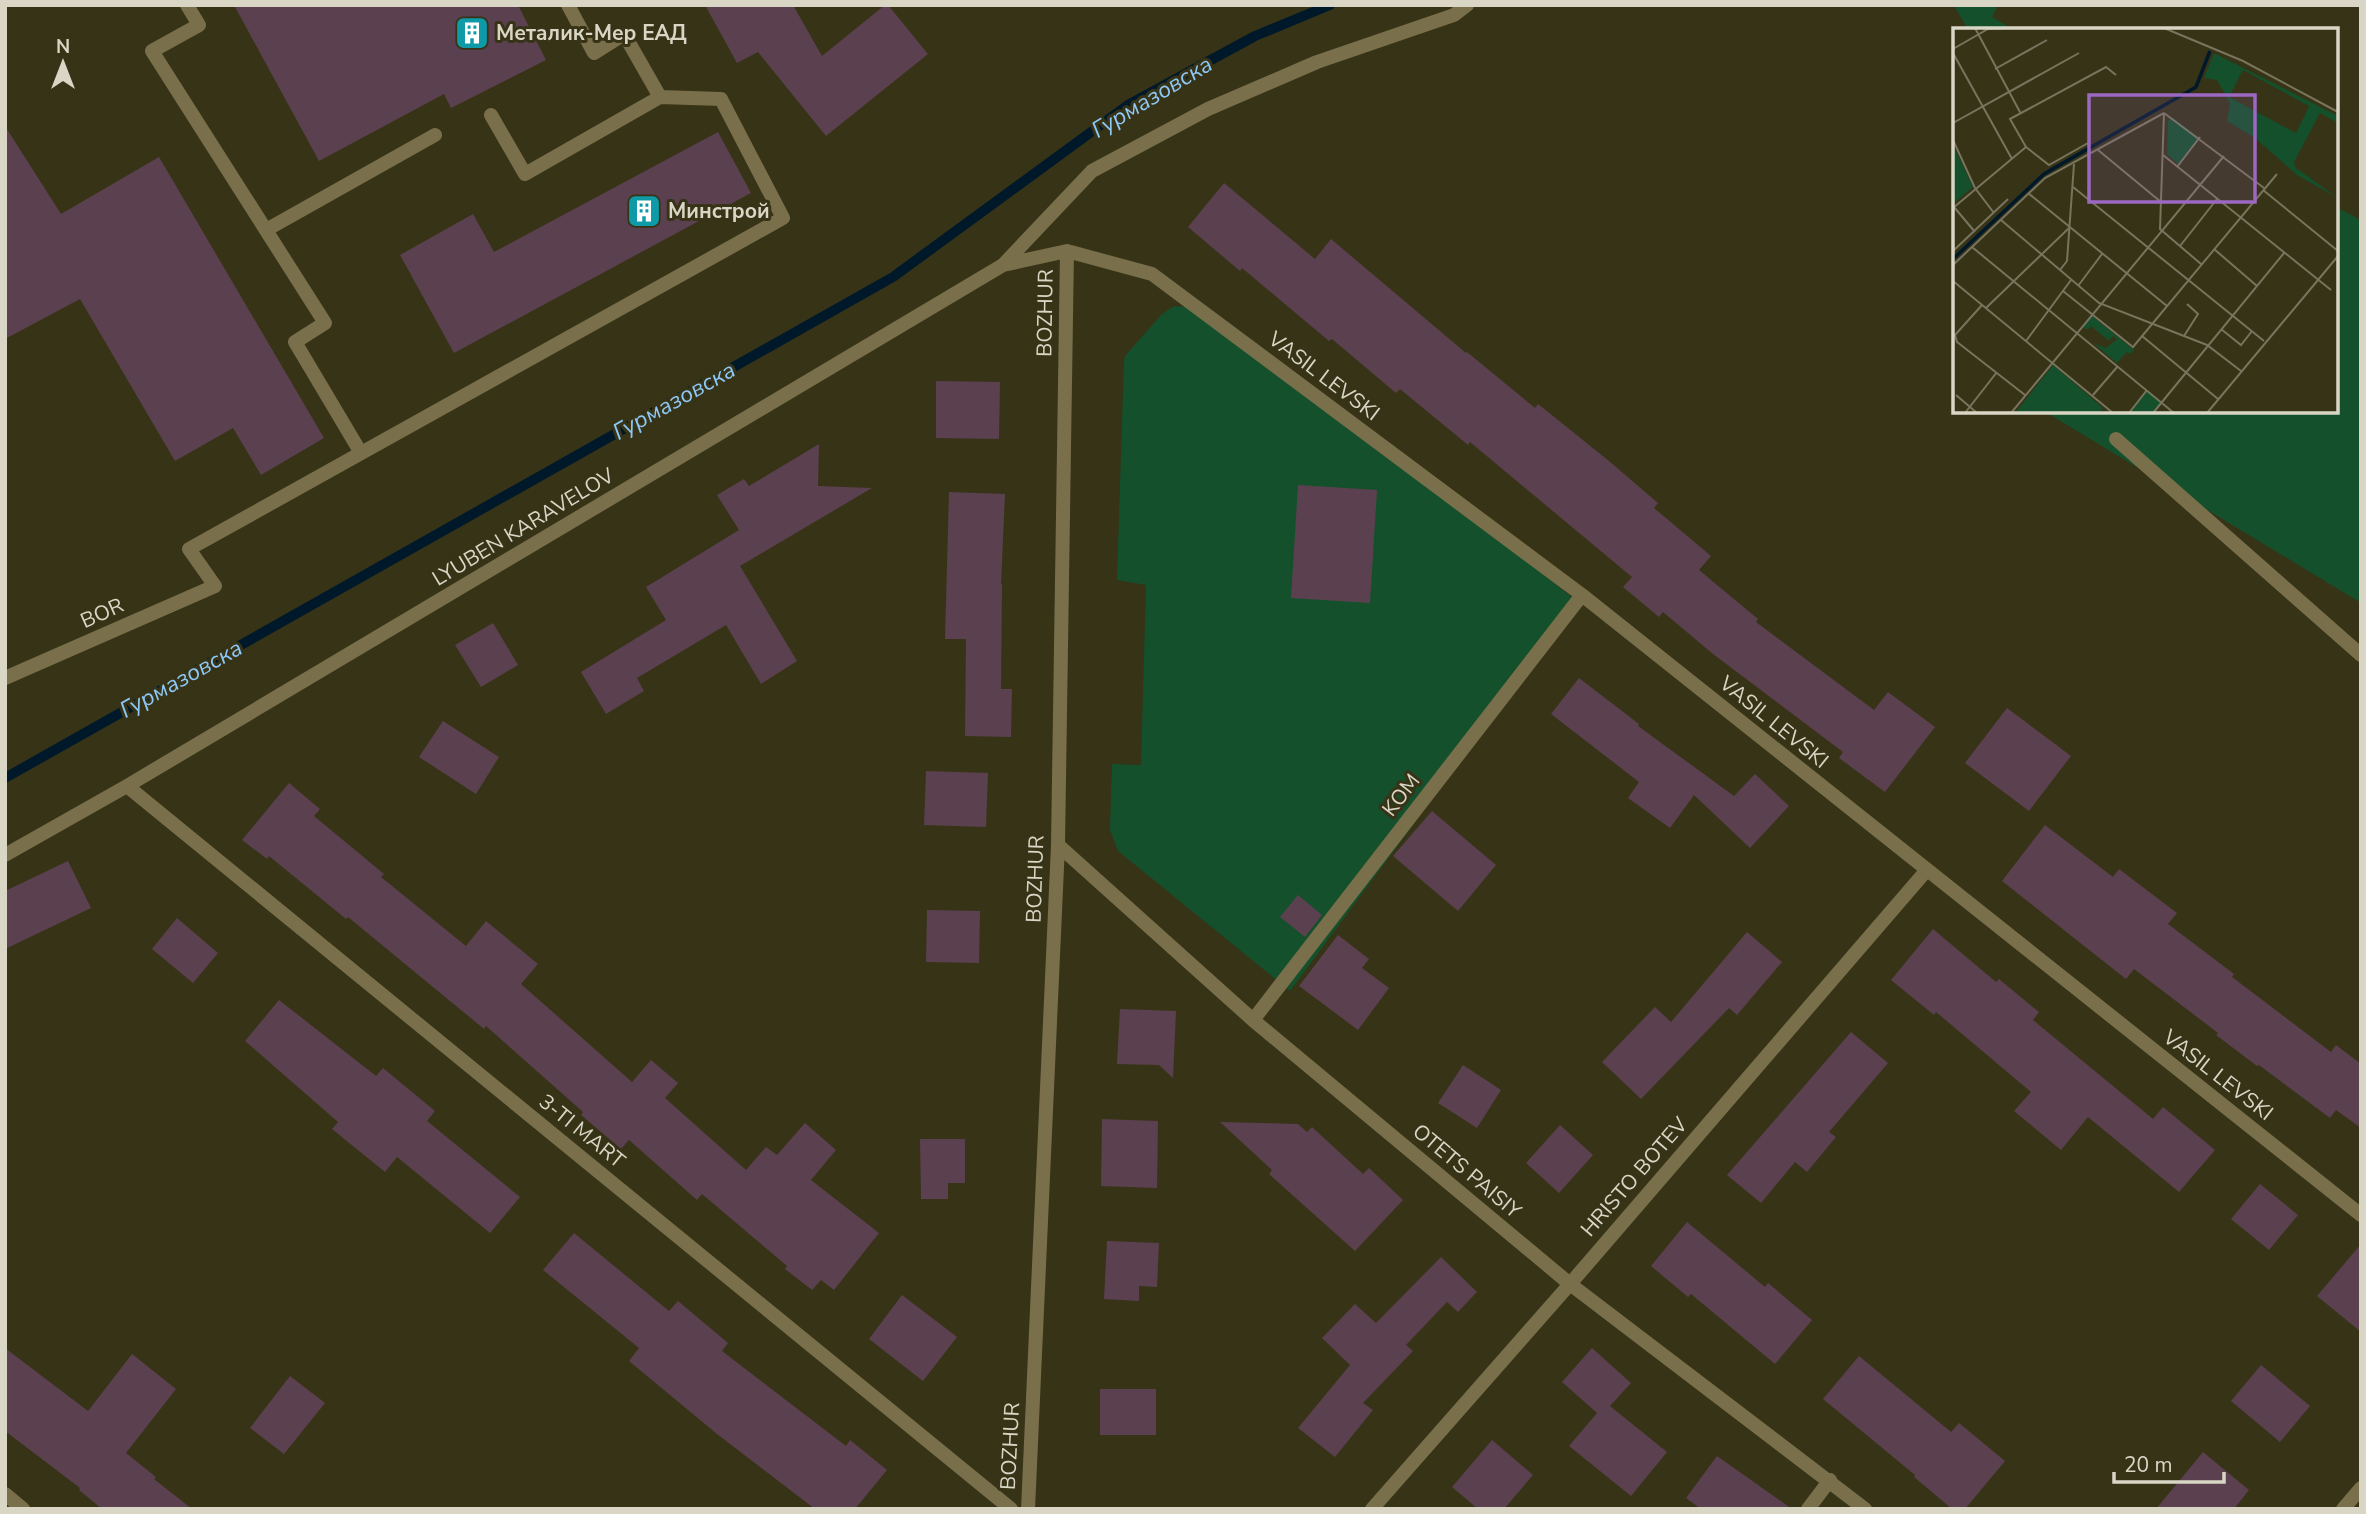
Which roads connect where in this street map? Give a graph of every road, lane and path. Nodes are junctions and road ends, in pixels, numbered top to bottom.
1 (187, 5) edge
2 (568, 5) edge
3 (1467, 5) edge
4 (660, 97) junction
5 (491, 115) dead end
6 (435, 135) dead end
7 (266, 230) junction
8 (1068, 251) junction
9 (1003, 265) junction
10 (2116, 439) dead end
11 (361, 453) junction
12 (1582, 595) junction
13 (2361, 655) edge
14 (5, 678) edge
15 (127, 786) junction
16 (1058, 845) junction
17 (5, 855) edge
18 (1926, 871) junction
19 (1253, 1020) junction
20 (2361, 1214) edge
21 (1570, 1284) junction
22 (1830, 1480) junction
23 (2361, 1488) edge
24 (5, 1494) edge
25 (23, 1509) edge
26 (1011, 1509) edge
27 (1028, 1509) edge
28 (1372, 1509) edge
29 (1808, 1509) edge
30 (1865, 1509) edge
31 (2343, 1509) edge

1 - 7 street
2 - 4 street
3 - 9 street
4 - 5 street
4 - 11 street
6 - 7 street
7 - 11 street
8 - 9 street, LYUBEN KARAVELOV
8 - 12 street, VASIL LEVSKI
8 - 16 street, BOZHUR
9 - 15 street, LYUBEN KARAVELOV
10 - 13 street
11 - 14 street, BOR
12 - 18 street, VASIL LEVSKI
12 - 19 street, KOM
15 - 17 street, LYUBEN KARAVELOV
15 - 26 street, 3-TI MART
16 - 19 street, OTETS PAISIY
16 - 27 street, BOZHUR
18 - 20 street, VASIL LEVSKI
18 - 21 street, HRISTO BOTEV
19 - 21 street, OTETS PAISIY
21 - 22 street, OTETS PAISIY
21 - 28 street, HRISTO BOTEV
22 - 29 street
22 - 30 street, OTETS PAISIY
23 - 31 street
24 - 25 street

